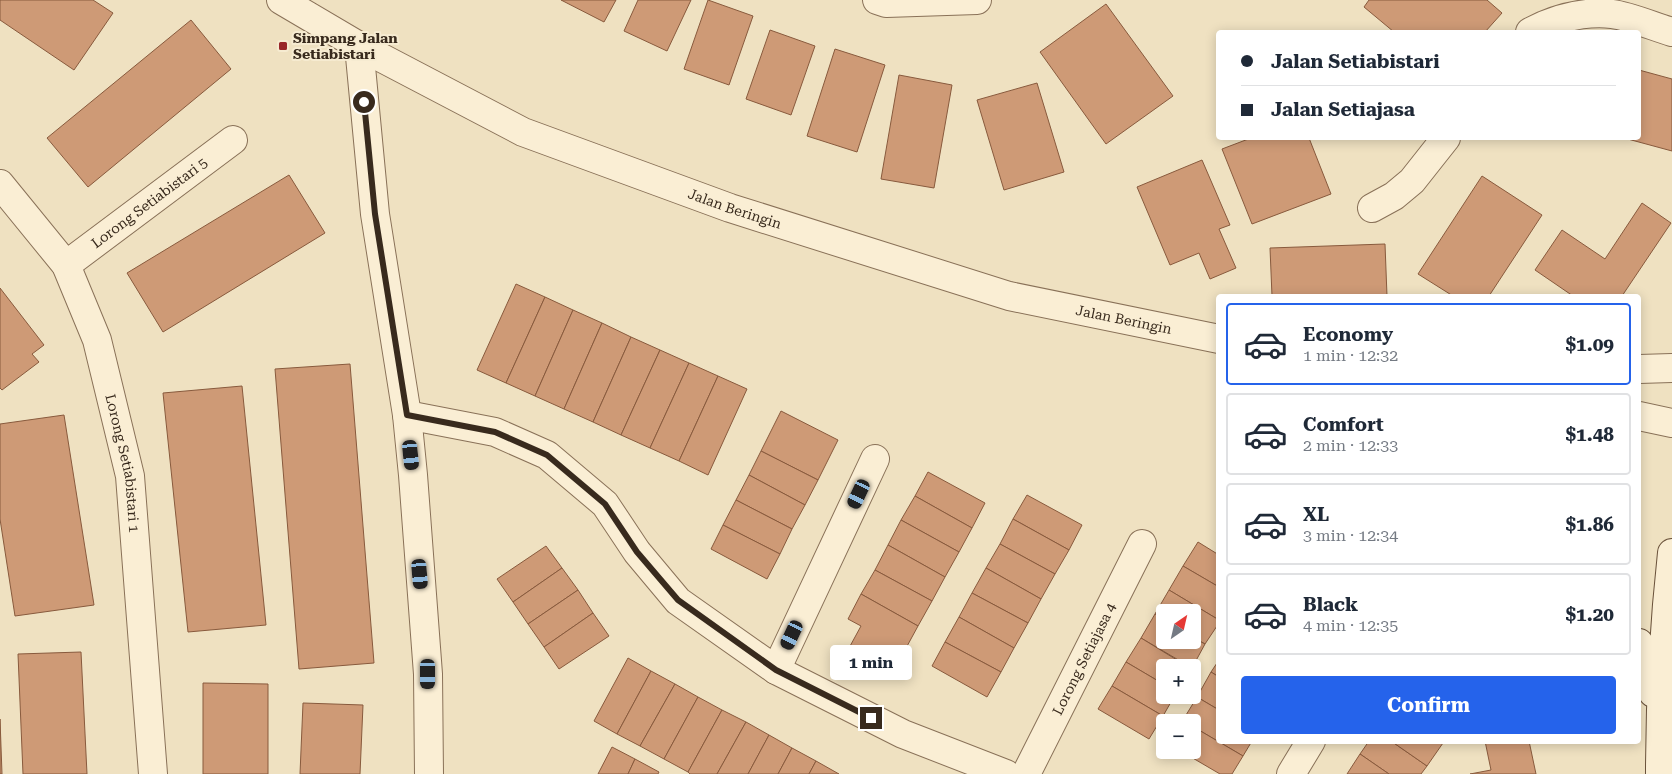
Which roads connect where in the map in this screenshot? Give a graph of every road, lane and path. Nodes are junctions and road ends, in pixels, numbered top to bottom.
1 (281, 0) edge
2 (878, 0) edge
3 (977, 0) edge
4 (1534, 30) edge
5 (1672, 32) edge
6 (359, 46) junction
7 (232, 140) dead end
8 (1444, 140) edge
9 (0, 184) edge
10 (1372, 208) dead end
11 (66, 265) junction
12 (1216, 338) edge
13 (1672, 353) edge
14 (1672, 368) edge
15 (1641, 369) edge
16 (407, 415) junction
17 (1641, 416) edge
18 (1672, 423) edge
19 (875, 459) dead end
20 (1142, 544) dead end
21 (1672, 553) edge
22 (1641, 646) edge
23 (776, 670) junction
24 (1660, 718) junction
25 (1309, 744) edge
26 (153, 774) edge
27 (429, 774) edge
28 (1006, 774) edge
29 (1026, 774) edge
30 (1290, 774) edge
31 (1660, 774) edge

1 - 6 street, Jalan Beringin
2 - 3 street
4 - 5 street
6 - 12 street, Jalan Beringin
6 - 16 street
7 - 11 street, Lorong Setiabistari 5
8 - 10 street
9 - 11 street, Lorong Setiabistari 1
11 - 26 street, Lorong Setiabistari 1
13 - 15 street
14 - 15 street
16 - 23 street
16 - 27 street
17 - 18 street
19 - 23 street
20 - 29 street, Lorong Setiajasa 4
21 - 24 street
22 - 24 street
23 - 28 street
24 - 31 street
25 - 30 street

